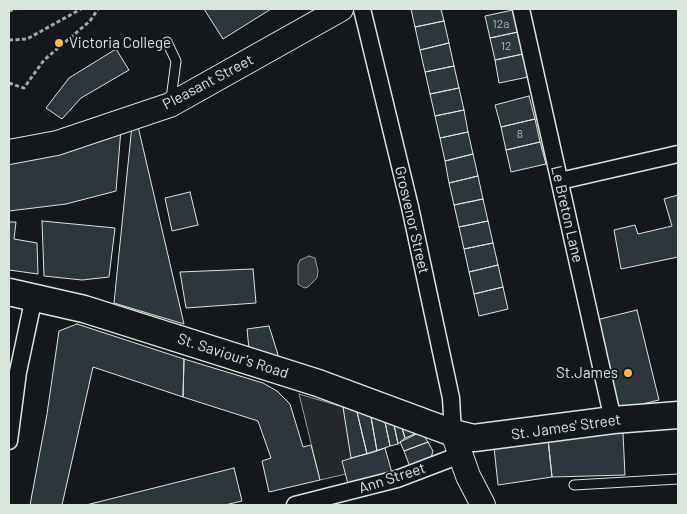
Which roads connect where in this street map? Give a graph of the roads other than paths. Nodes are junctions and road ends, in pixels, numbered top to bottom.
1 (341, 9) edge
2 (362, 9) edge
3 (521, 9) edge
4 (167, 42) dead end
5 (170, 105) junction
6 (9, 152) edge
7 (678, 154) edge
8 (560, 181) junction
9 (9, 292) edge
10 (34, 297) junction
11 (678, 415) edge
12 (613, 420) junction
13 (9, 440) edge
14 (457, 444) junction
15 (678, 479) edge
16 (574, 485) dead end
17 (294, 505) edge
18 (483, 505) edge

1 - 5 main road, Pleasant Street
2 - 14 street, Grosvenor Street
3 - 8 street, Le Breton Lane
4 - 5 lane
5 - 6 main road, Pleasant Street
7 - 8 street
8 - 12 street, Le Breton Lane
9 - 10 main road, St. Saviour's Road
10 - 13 street
10 - 14 main road, St. Saviour's Road
11 - 12 main road, St. James' Street
12 - 14 main road, St. James' Street
14 - 17 street, Ann Street
14 - 18 main road
15 - 16 lane

